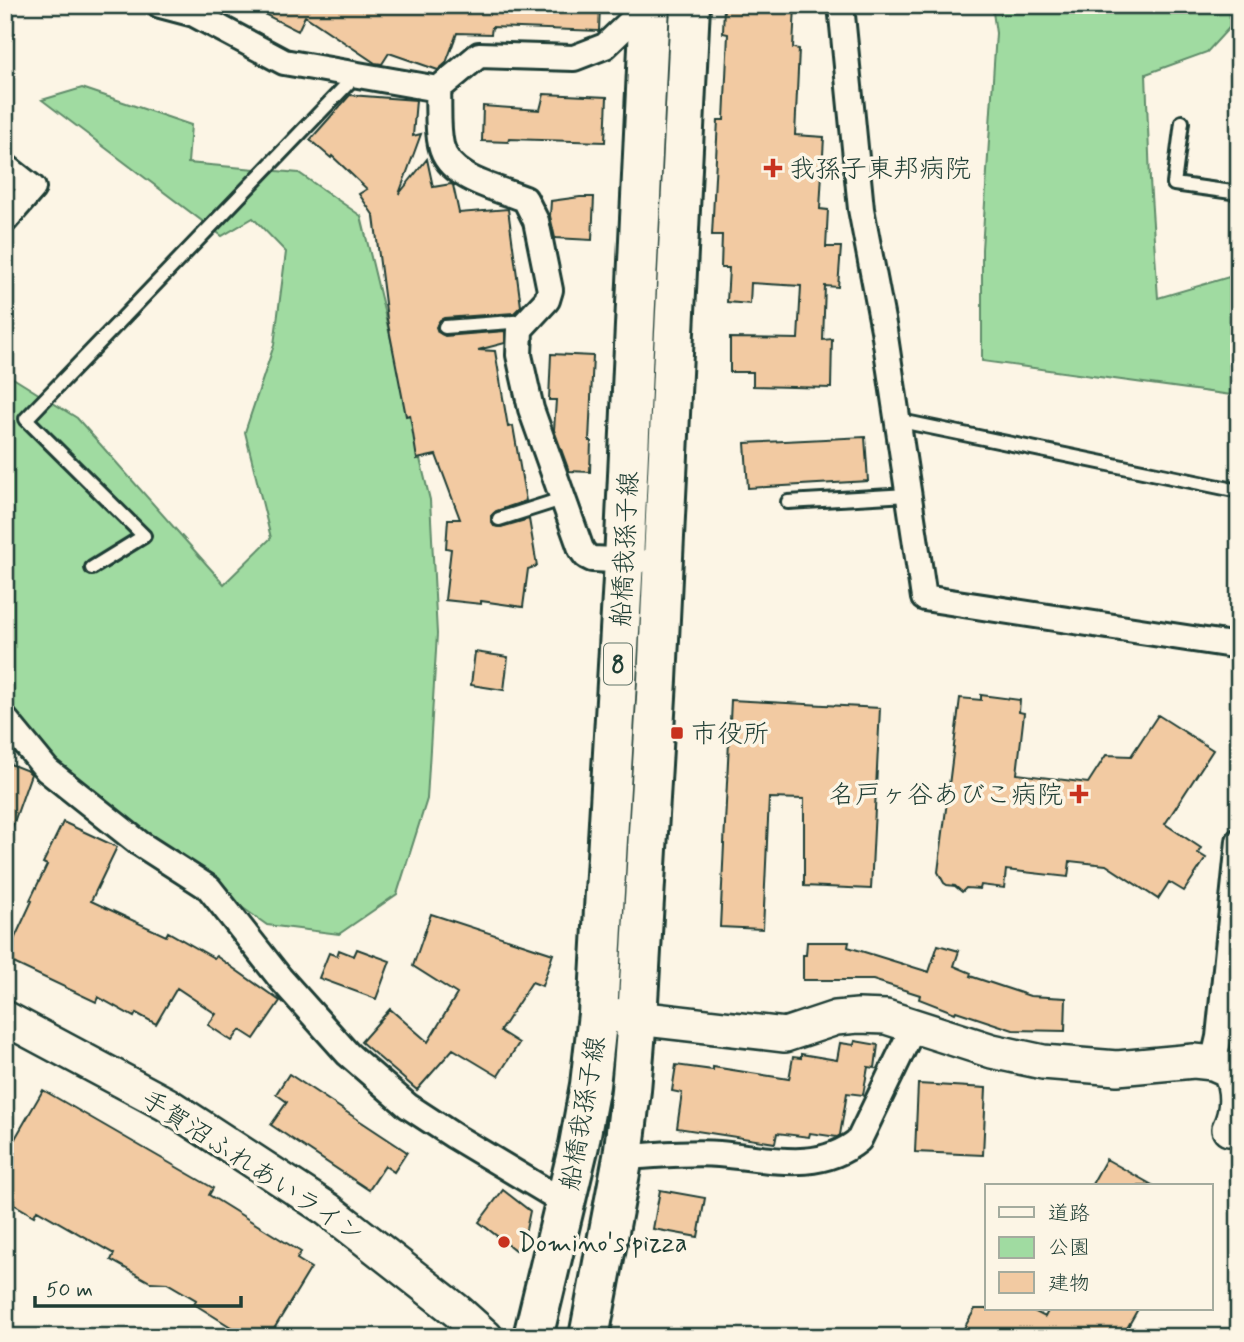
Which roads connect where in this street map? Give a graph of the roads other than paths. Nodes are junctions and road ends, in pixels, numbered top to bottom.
1 (160, 5) edge
2 (649, 5) edge
3 (690, 5) edge
4 (841, 5) edge
5 (356, 75) junction
6 (438, 89) junction
7 (1182, 122) dead end
8 (5, 166) edge
9 (1239, 193) edge
10 (5, 220) edge
11 (527, 321) junction
12 (445, 327) dead end
13 (896, 419) junction
14 (1239, 491) edge
15 (908, 495) junction
16 (562, 499) junction
17 (788, 502) dead end
18 (499, 519) dead end
19 (624, 561) junction
20 (663, 562) junction
21 (92, 568) dead end
22 (1239, 646) edge
23 (5, 719) edge
24 (1239, 841) edge
25 (598, 1014) junction
26 (5, 1018) edge
27 (637, 1018) junction
28 (914, 1026) junction
29 (1213, 1063) junction
30 (1229, 1129) dead end
31 (623, 1157) junction
32 (566, 1203) junction
33 (486, 1337) edge
34 (533, 1337) edge
35 (589, 1337) edge

1 - 5 street
2 - 6 street
2 - 19 main road, 船橋我孫子線 / 8
3 - 20 main road, 船橋我孫子線 / 8
4 - 13 street
5 - 6 street
5 - 21 lane
6 - 11 street
7 - 9 lane
8 - 10 street
11 - 12 lane
11 - 16 street
13 - 14 lane
13 - 15 street
15 - 17 lane
15 - 22 street
16 - 18 lane
16 - 19 street
19 - 20 street
19 - 25 main road, 船橋我孫子線 / 8
20 - 27 main road, 船橋我孫子線 / 8
23 - 32 street
24 - 29 street
25 - 27 street
25 - 32 main road, 船橋我孫子線 / 8
26 - 33 street, 手賀沼ふれあいライン
27 - 28 street
27 - 31 main road, 船橋我孫子線 / 8
28 - 29 street
28 - 31 street
29 - 30 street
31 - 35 main road, 船橋我孫子線 / 8
32 - 34 main road, 船橋我孫子線 / 8

